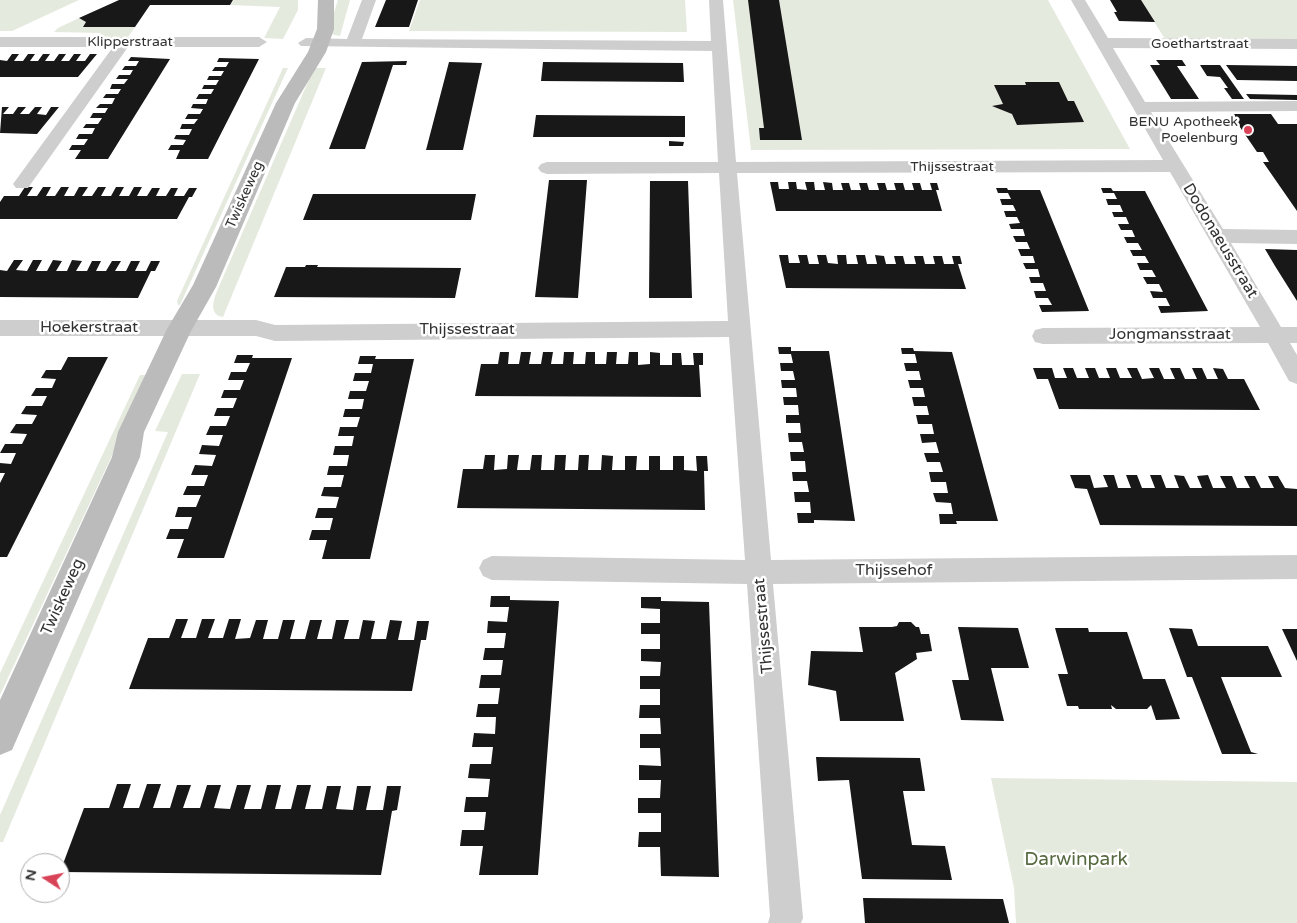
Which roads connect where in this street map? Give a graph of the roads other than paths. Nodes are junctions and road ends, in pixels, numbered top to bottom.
1 (369, 0) edge
2 (716, 0) edge
3 (1078, 0) edge
4 (326, 2) edge
5 (0, 42) edge
6 (124, 42) junction
7 (259, 42) dead end
8 (353, 42) junction
9 (313, 43) junction
10 (1102, 43) junction
11 (1297, 44) edge
12 (719, 46) junction
13 (1297, 106) edge
14 (1142, 107) junction
15 (1174, 166) junction
16 (547, 168) dead end
17 (729, 168) junction
18 (22, 184) dead end
19 (1218, 236) junction
20 (1297, 237) edge
21 (0, 328) edge
22 (187, 329) junction
23 (739, 329) junction
24 (1275, 335) junction
25 (1297, 335) edge
26 (1043, 336) dead end
27 (1297, 375) edge
28 (1297, 567) edge
29 (492, 568) dead end
30 (759, 572) junction
31 (0, 738) edge
32 (784, 923) edge

1 - 8 street
2 - 12 street, Thijssestraat
3 - 10 street, Dodonaeusstraat
4 - 9 main road, Twiskeweg
5 - 6 street, Klipperstraat
6 - 7 street, Klipperstraat
6 - 18 street
8 - 9 street
8 - 12 street
9 - 22 main road, Twiskeweg
10 - 11 street, Goethartstraat
10 - 14 street, Dodonaeusstraat
12 - 17 street, Thijssestraat
13 - 14 street
14 - 15 street, Dodonaeusstraat
15 - 17 street, Thijssestraat
15 - 19 street, Dodonaeusstraat
16 - 17 street, Thijssestraat
17 - 23 street, Thijssestraat
19 - 20 street
19 - 24 street, Dodonaeusstraat
21 - 22 street, Hoekerstraat
22 - 23 street, Thijssestraat
22 - 31 main road, Twiskeweg
23 - 30 street, Thijssestraat
24 - 25 street, Jongmansstraat
24 - 26 street, Jongmansstraat
24 - 27 street, Dodonaeusstraat
28 - 30 street, Thijssehof
29 - 30 street, Thijssehof
30 - 32 street, Thijssestraat

